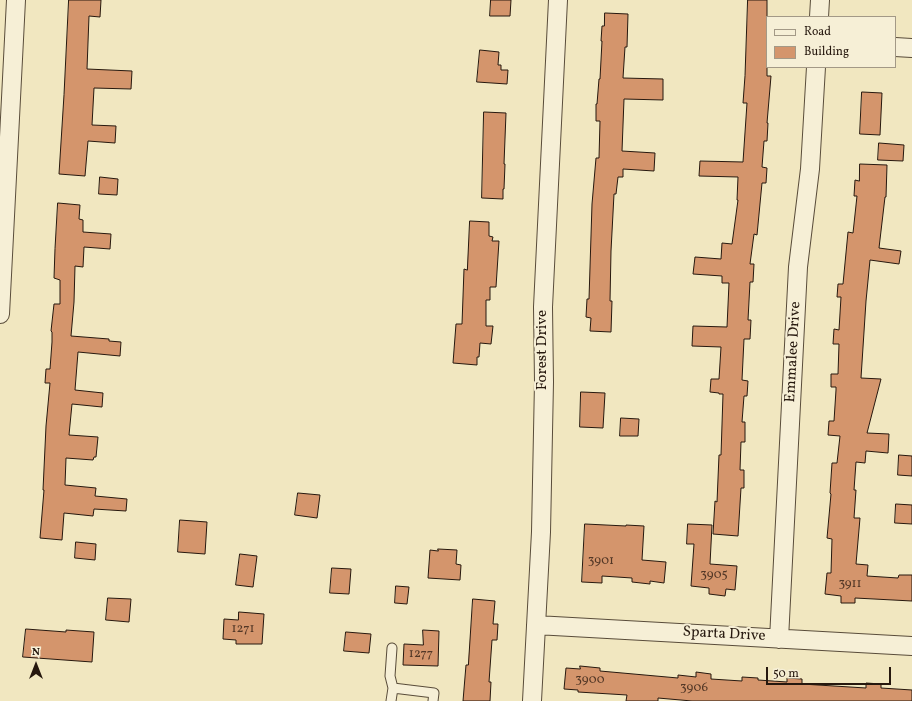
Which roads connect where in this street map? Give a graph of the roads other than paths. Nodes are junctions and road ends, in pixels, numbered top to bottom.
1 (16, 0) edge
2 (558, 0) edge
3 (820, 0) edge
4 (819, 16) edge
5 (896, 47) edge
6 (912, 48) edge
7 (816, 68) edge
8 (0, 314) edge
9 (536, 625) junction
10 (779, 638) junction
11 (912, 646) edge
12 (392, 648) dead end
13 (393, 688) junction
14 (391, 701) edge
15 (433, 701) edge
16 (532, 701) edge

1 - 8 street
2 - 9 street, Forest Drive
3 - 4 street
5 - 6 street
7 - 10 street, Emmalee Drive
9 - 10 street, Sparta Drive
9 - 16 street, Forest Drive
10 - 11 street, Sparta Drive
12 - 13 lane
13 - 14 lane
13 - 15 lane

